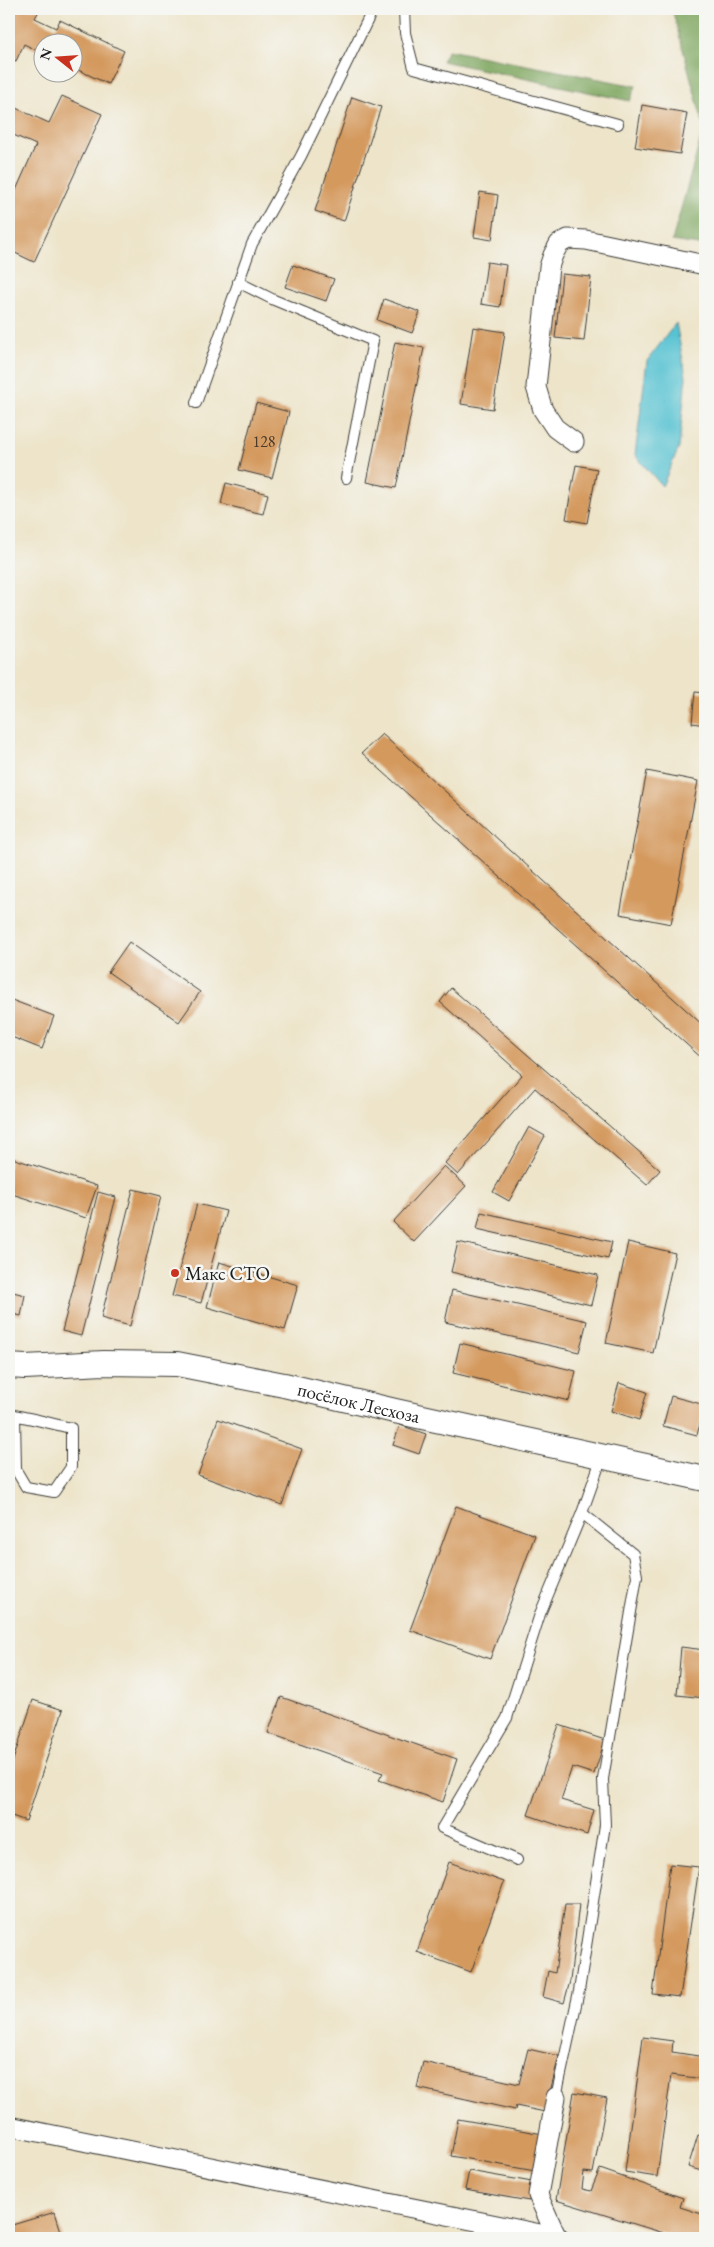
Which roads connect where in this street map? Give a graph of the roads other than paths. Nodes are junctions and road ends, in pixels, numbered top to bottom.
1 (373, 9) edge
2 (404, 9) edge
3 (618, 124) dead end
4 (705, 264) edge
5 (238, 282) junction
6 (196, 403) dead end
7 (574, 442) dead end
8 (346, 478) dead end
9 (9, 1366) edge
10 (12, 1414) edge
11 (602, 1457) junction
12 (705, 1479) edge
13 (582, 1513) junction
14 (517, 1860) dead end
15 (556, 2096) joint
16 (9, 2126) edge
17 (558, 2238) edge

1 - 5 lane
2 - 3 lane
4 - 7 street
5 - 6 lane
5 - 8 lane
9 - 11 street, посёлок Лесхоза
10 - 10 lane
11 - 12 street, посёлок Лесхоза
11 - 13 lane
13 - 14 lane
13 - 15 lane
15 - 17 street
16 - 17 street

